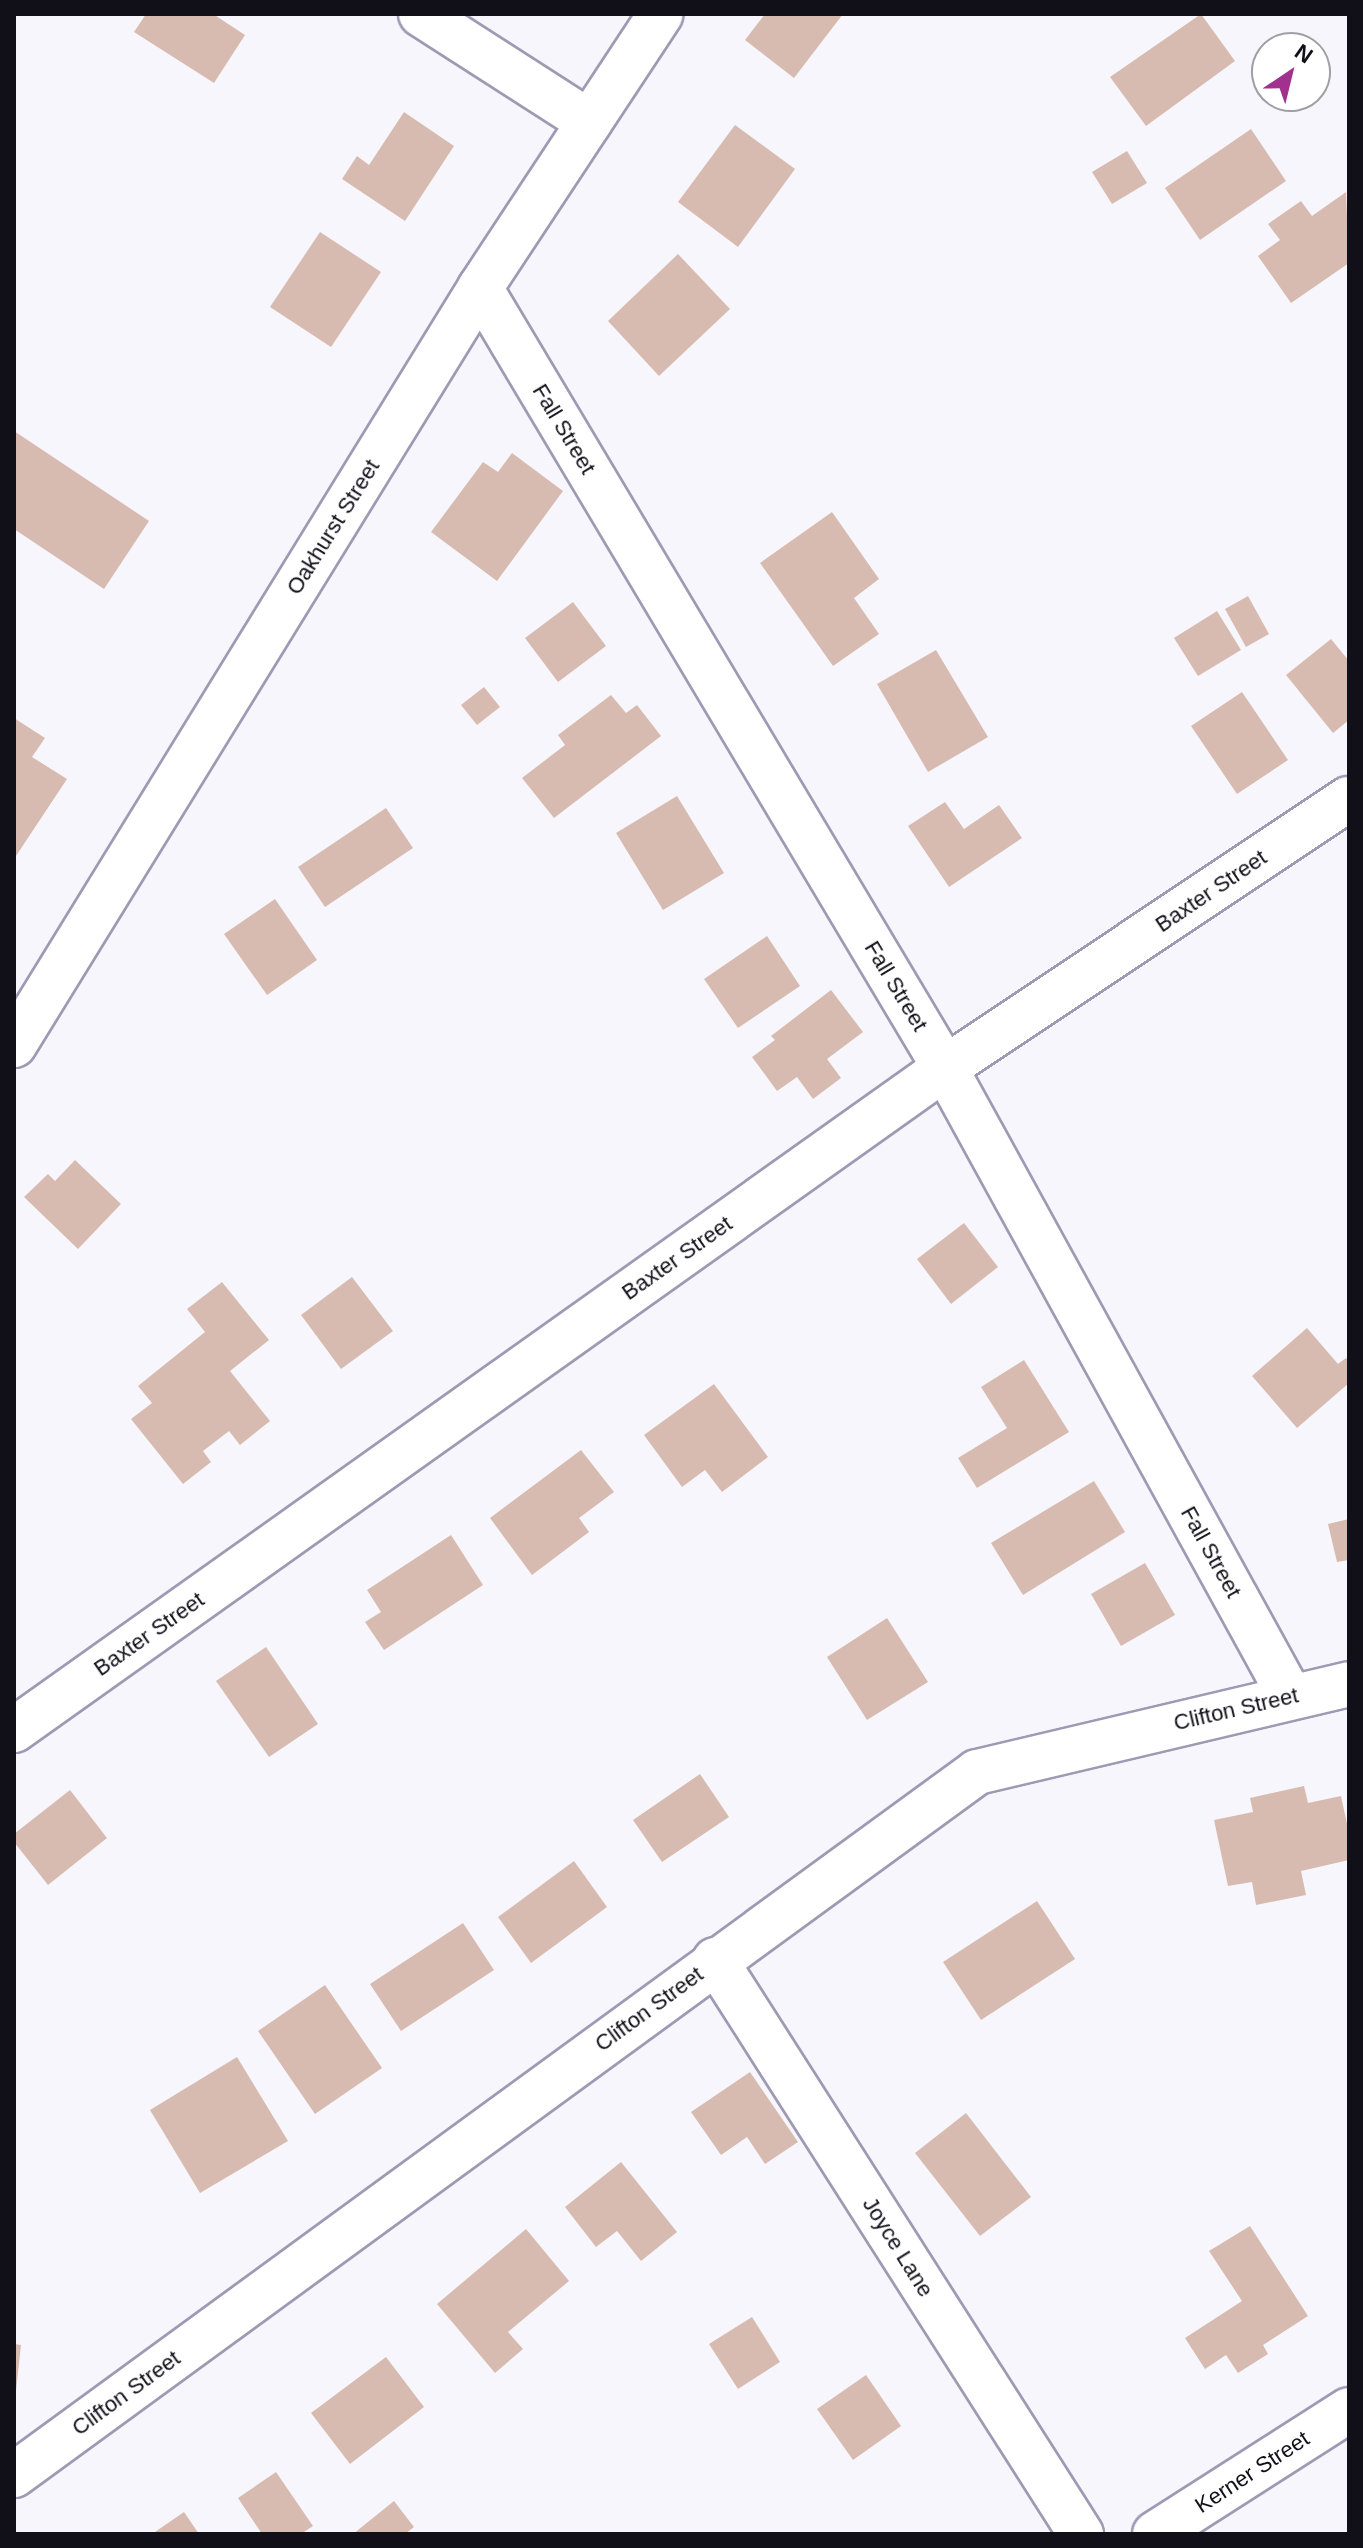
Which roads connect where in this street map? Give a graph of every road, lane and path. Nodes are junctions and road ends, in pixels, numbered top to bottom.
1 (421, 14) edge
2 (661, 14) edge
3 (589, 122) junction
4 (480, 288) junction
5 (1349, 799) edge
6 (14, 1045) edge
7 (945, 1068) junction
8 (1349, 1684) edge
9 (1290, 1696) junction
10 (14, 1730) edge
11 (715, 1960) junction
12 (1349, 2410) edge
13 (14, 2475) edge
14 (1081, 2534) edge
15 (1155, 2534) edge

1 - 3 street
2 - 3 street, Oakhurst Street
3 - 4 street, Oakhurst Street
4 - 6 street, Oakhurst Street
4 - 7 street, Fall Street
5 - 7 street, Baxter Street
7 - 9 street, Fall Street
7 - 10 street, Baxter Street
8 - 9 street, Clifton Street
9 - 11 street, Clifton Street
11 - 13 street, Clifton Street
11 - 14 street, Joyce Lane
12 - 15 street, Kerner Street

